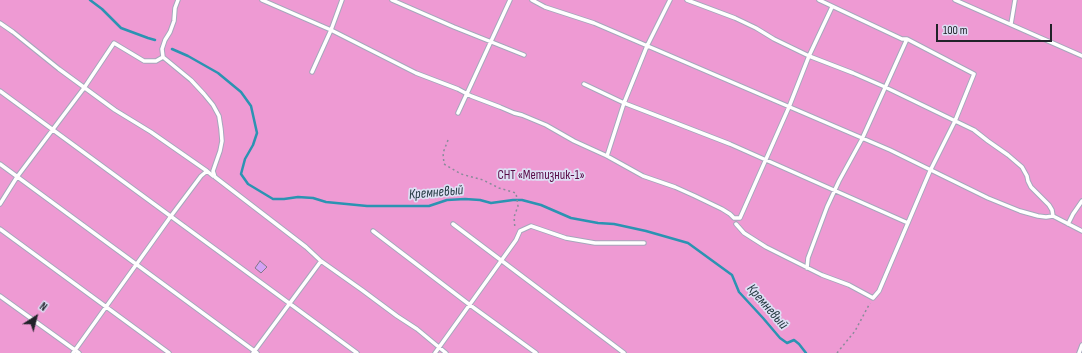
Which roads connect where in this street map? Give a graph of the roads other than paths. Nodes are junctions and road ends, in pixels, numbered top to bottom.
1 (178, 0) edge
2 (262, 0) edge
3 (342, 0) edge
4 (392, 0) edge
5 (510, 0) edge
6 (532, 0) edge
7 (670, 0) edge
8 (688, 0) edge
9 (819, 0) edge
10 (956, 0) edge
11 (1015, 0) edge
12 (832, 7) junction
13 (0, 23) edge
14 (1011, 24) junction
15 (331, 30) junction
16 (907, 39) junction
17 (491, 42) junction
18 (647, 46) junction
19 (524, 55) dead end
20 (809, 56) junction
21 (1082, 56) edge
22 (163, 57) junction
23 (312, 72) dead end
24 (584, 84) dead end
25 (885, 87) junction
26 (84, 88) junction
27 (0, 91) edge
28 (467, 94) junction
29 (624, 103) junction
30 (789, 107) junction
31 (458, 113) dead end
32 (955, 121) junction
33 (53, 130) junction
34 (862, 139) junction
35 (607, 156) junction
36 (766, 160) junction
37 (0, 164) edge
38 (930, 170) junction
39 (208, 171) junction
40 (18, 177) junction
41 (215, 177) junction
42 (834, 190) junction
43 (1082, 201) edge
44 (0, 204) edge
45 (171, 216) junction
46 (1054, 216) junction
47 (908, 223) junction
48 (453, 224) dead end
49 (736, 224) dead end
50 (1068, 224) junction
51 (0, 229) edge
52 (373, 231) dead end
53 (1082, 231) edge
54 (644, 243) dead end
55 (501, 260) junction
56 (321, 261) junction
57 (137, 265) junction
58 (807, 268) junction
59 (0, 296) edge
60 (290, 303) junction
61 (470, 305) junction
62 (106, 307) junction
63 (1082, 345) edge
64 (439, 348) junction
65 (76, 352) edge
66 (255, 352) edge
67 (169, 353) edge
68 (357, 353) edge
69 (435, 353) edge
70 (446, 353) edge
71 (536, 353) edge
72 (624, 353) edge
73 (1079, 353) edge

1 - 22 lane
2 - 15 lane
3 - 15 lane
4 - 17 lane
5 - 17 lane
6 - 18 lane
7 - 18 lane
8 - 20 lane
9 - 12 lane
10 - 14 lane
11 - 14 lane
12 - 16 lane
12 - 20 lane
13 - 26 lane
14 - 21 lane
15 - 23 lane
15 - 28 lane
16 - 25 lane
16 - 32 lane
17 - 19 lane
17 - 28 lane
18 - 29 lane
18 - 30 lane
20 - 25 lane
20 - 30 lane
22 - 26 lane
22 - 41 lane
24 - 29 lane
25 - 32 lane
25 - 34 lane
26 - 33 lane
26 - 39 lane
27 - 33 lane
28 - 31 lane
28 - 35 lane
29 - 35 lane
29 - 36 lane
30 - 34 lane
30 - 36 lane
32 - 38 lane
32 - 46 lane
33 - 40 lane
33 - 45 lane
34 - 38 lane
34 - 42 lane
35 - 36 lane
36 - 42 lane
37 - 40 lane
38 - 46 lane
38 - 47 lane
39 - 41 lane
39 - 45 lane
40 - 44 lane
40 - 57 lane
41 - 56 lane
42 - 47 lane
42 - 58 lane
43 - 50 lane
45 - 57 lane
45 - 60 lane
46 - 50 lane
47 - 58 lane
48 - 55 lane
49 - 58 lane
50 - 53 lane
51 - 62 lane
52 - 61 lane
54 - 55 lane
55 - 61 lane
55 - 72 lane
56 - 60 lane
56 - 64 lane
57 - 62 lane
57 - 66 lane
59 - 65 lane
60 - 66 lane
60 - 68 lane
61 - 64 lane
61 - 71 lane
62 - 65 lane
62 - 67 lane
63 - 73 lane
64 - 69 lane
64 - 70 lane

